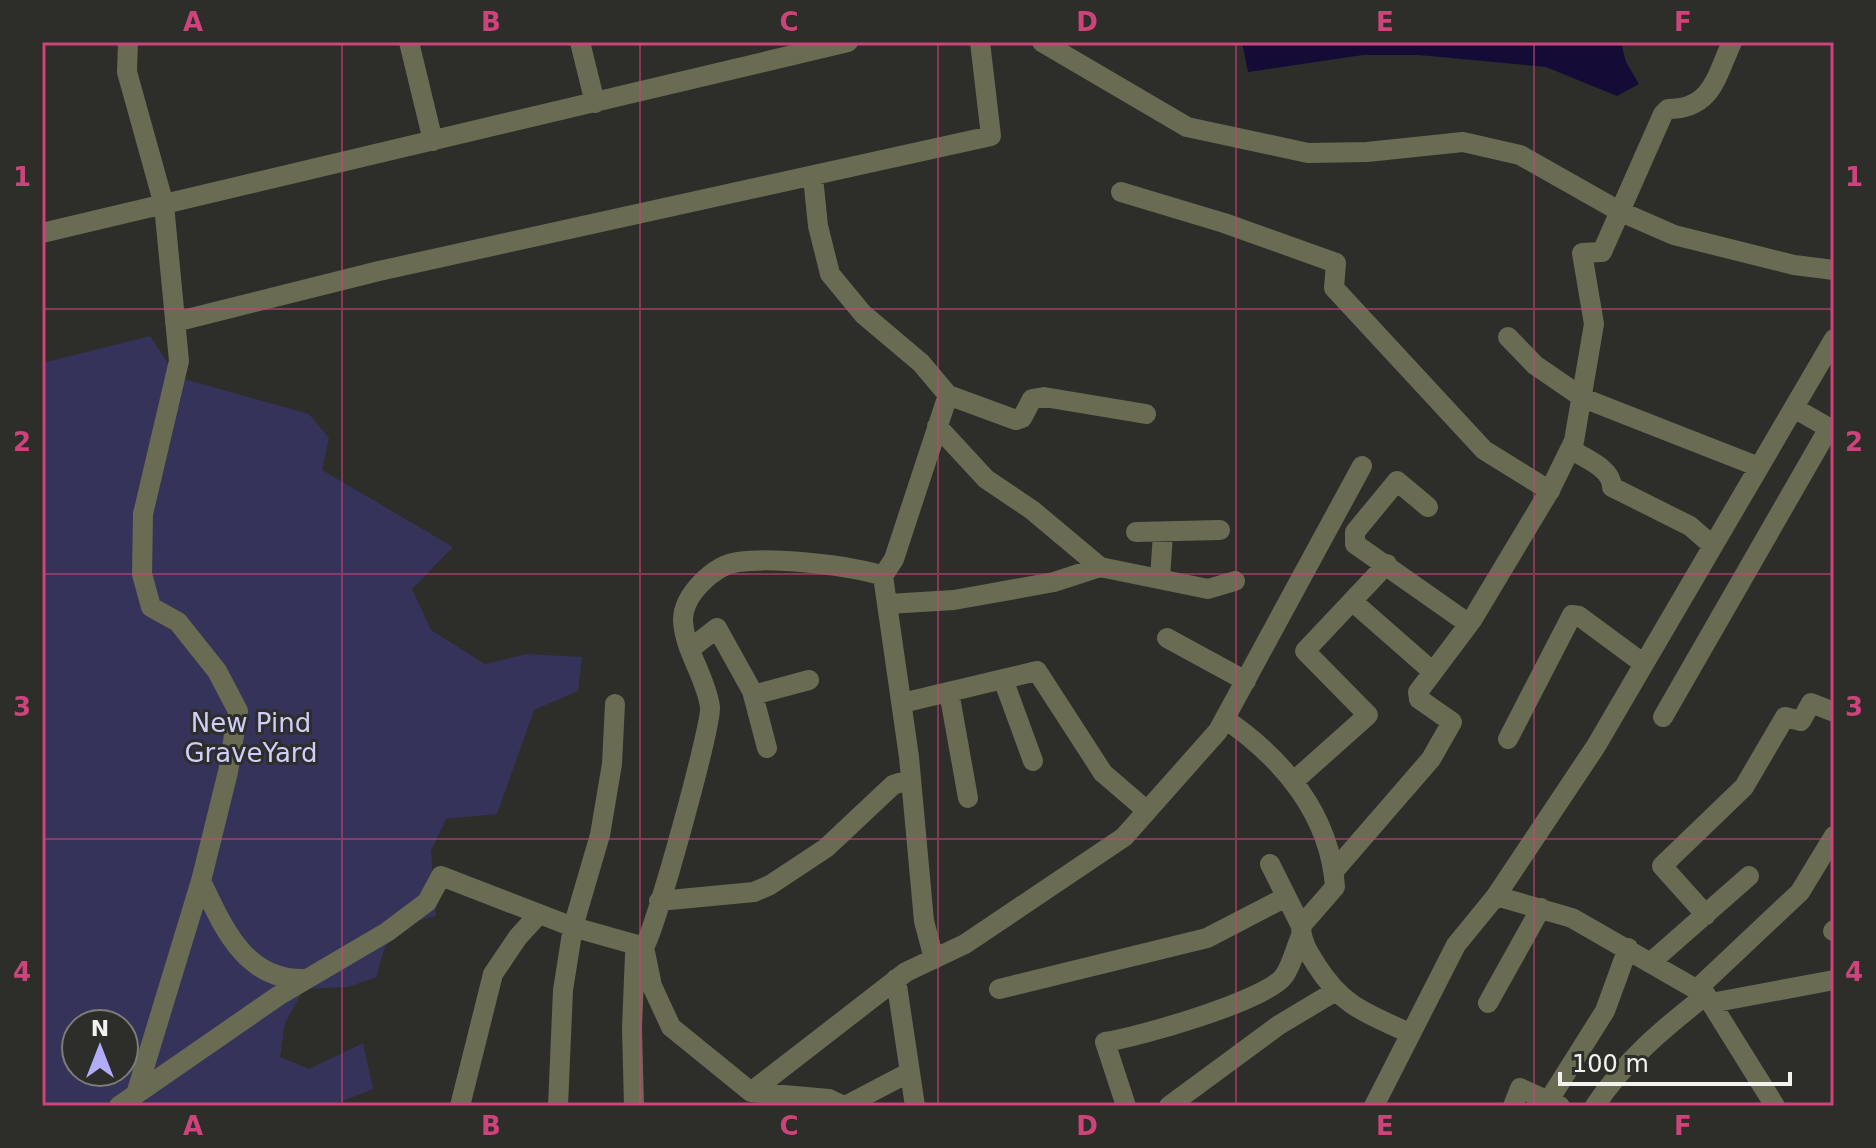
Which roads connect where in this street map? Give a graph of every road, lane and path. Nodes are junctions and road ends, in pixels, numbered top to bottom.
1 (128, 42) edge
2 (409, 42) edge
3 (580, 42) edge
4 (848, 42) edge
5 (980, 42) edge
6 (1042, 42) edge
7 (1732, 42) edge
8 (595, 103) junction
9 (433, 141) junction
10 (813, 177) junction
11 (1121, 192) dead end
12 (164, 205) junction
13 (1619, 211) junction
14 (42, 233) edge
15 (1834, 270) edge
16 (175, 322) junction
17 (1508, 337) dead end
18 (1834, 339) edge
19 (948, 395) junction
20 (1583, 398) junction
21 (1794, 408) junction
22 (1146, 414) dead end
23 (937, 426) junction
24 (1831, 430) edge
25 (1570, 449) junction
26 (1362, 466) dead end
27 (1759, 467) junction
28 (1550, 491) junction
29 (1428, 507) dead end
30 (1220, 530) dead end
31 (1136, 532) dead end
32 (1163, 534) junction
33 (1713, 546) junction
34 (1387, 564) junction
35 (1100, 567) junction
36 (883, 576) junction
37 (1160, 578) junction
38 (1235, 581) dead end
39 (1352, 601) junction
40 (888, 604) junction
41 (1469, 624) junction
42 (1167, 638) dead end
43 (690, 649) junction
44 (1644, 664) junction
45 (1433, 672) junction
46 (1003, 679) junction
47 (809, 680) dead end
48 (1246, 681) junction
49 (949, 692) junction
50 (753, 695) junction
51 (902, 703) junction
52 (615, 704) dead end
53 (1834, 712) edge
54 (1663, 717) dead end
55 (1225, 719) junction
56 (1508, 739) dead end
57 (767, 748) dead end
58 (1033, 761) dead end
59 (911, 779) junction
60 (1294, 781) junction
61 (968, 798) dead end
62 (1146, 810) junction
63 (1834, 836) edge
64 (1270, 864) dead end
65 (1334, 871) junction
66 (1749, 876) dead end
67 (201, 881) junction
68 (1496, 896) junction
69 (1286, 897) junction
70 (659, 901) junction
71 (1541, 908) junction
72 (539, 914) junction
73 (1706, 915) junction
74 (573, 927) junction
75 (1301, 931) junction
76 (644, 947) junction
77 (1628, 948) junction
78 (934, 959) junction
79 (1650, 963) junction
80 (307, 979) junction
81 (896, 979) junction
82 (1834, 980) edge
83 (999, 989) dead end
84 (1334, 992) junction
85 (1704, 996) junction
86 (1488, 1003) dead end
87 (1411, 1034) junction
88 (908, 1073) junction
89 (137, 1091) junction
90 (751, 1092) junction
91 (1182, 1102) edge
92 (1554, 1103) edge
93 (119, 1106) edge
94 (460, 1106) edge
95 (558, 1106) edge
96 (634, 1106) edge
97 (844, 1106) edge
98 (915, 1106) edge
99 (1126, 1106) edge
100 (1374, 1106) edge
101 (1513, 1106) edge
102 (1595, 1106) edge
103 (1775, 1106) edge

1 - 12 street
2 - 9 street
3 - 8 street
4 - 8 street
5 - 10 street
6 - 13 street
7 - 13 street
8 - 9 street
9 - 12 street
10 - 16 street
10 - 19 street
11 - 28 street
12 - 14 street
12 - 16 street
13 - 15 street
13 - 20 street
16 - 67 street
17 - 20 street
18 - 21 street
19 - 22 street
19 - 23 street
20 - 25 street
20 - 27 street
21 - 24 street
21 - 27 street
23 - 35 street
23 - 36 street
24 - 54 street
25 - 28 street
25 - 33 street
26 - 48 street
27 - 33 street
28 - 41 street
29 - 34 street
30 - 32 street
31 - 32 street
32 - 37 street
33 - 44 street
34 - 39 street
34 - 41 street
35 - 37 street
35 - 40 street
36 - 40 street
36 - 43 street
37 - 38 street
39 - 45 street
39 - 60 street
40 - 51 street
41 - 45 street
42 - 48 street
43 - 50 street
43 - 70 street
44 - 56 street
44 - 68 street
45 - 65 street
46 - 49 street
46 - 58 street
46 - 62 street
47 - 50 street
48 - 55 street
49 - 51 street
49 - 61 street
50 - 57 street
51 - 59 street
52 - 74 street
53 - 73 street
55 - 60 street
55 - 62 street
59 - 70 street
59 - 78 street
60 - 65 street
62 - 78 street
63 - 85 street
64 - 69 street
65 - 75 street
66 - 73 street
67 - 80 street
67 - 89 street
68 - 71 street
68 - 87 street
69 - 75 street
69 - 83 street
70 - 76 street
71 - 77 street
71 - 86 street
72 - 74 street
72 - 80 street
72 - 94 street
73 - 79 street
74 - 76 street
74 - 95 street
75 - 84 street
75 - 99 street
76 - 90 street
76 - 96 street
77 - 79 street
77 - 92 street
78 - 81 street
79 - 85 street
80 - 89 street
81 - 88 street
81 - 90 street
82 - 85 street
84 - 87 street
84 - 91 street
85 - 102 street
85 - 103 street
87 - 100 street
88 - 97 street
88 - 98 street
89 - 93 street
90 - 97 street
92 - 101 street

